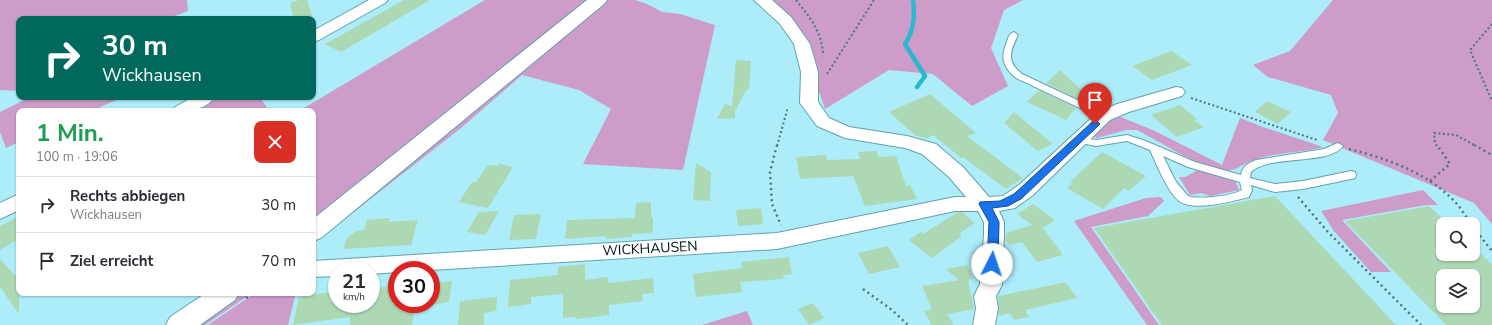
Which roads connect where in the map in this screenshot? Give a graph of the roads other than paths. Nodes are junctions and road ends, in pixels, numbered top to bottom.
1 (380, 0) edge
2 (598, 0) edge
3 (762, 0) edge
4 (316, 35) edge
5 (1014, 35) dead end
6 (1176, 92) road end
7 (201, 100) edge
8 (186, 108) edge
9 (1104, 116) junction
10 (1079, 140) junction
11 (1338, 146) road end
12 (1154, 149) junction
13 (1351, 175) dead end
14 (1245, 181) junction
15 (16, 204) edge
16 (984, 204) junction
17 (0, 212) edge
18 (316, 230) edge
19 (316, 269) edge
20 (222, 296) edge
21 (179, 325) edge
22 (984, 325) edge

1 - 4 street
2 - 18 main road
3 - 16 street
5 - 9 lane
6 - 9 street, WICKHAUSEN
7 - 8 street
9 - 10 street, WICKHAUSEN
10 - 12 lane
10 - 16 street, WICKHAUSEN
11 - 14 lane
12 - 14 lane
12 - 14 lane
13 - 14 lane
15 - 17 street
16 - 19 street, WICKHAUSEN
16 - 22 street
20 - 21 main road

